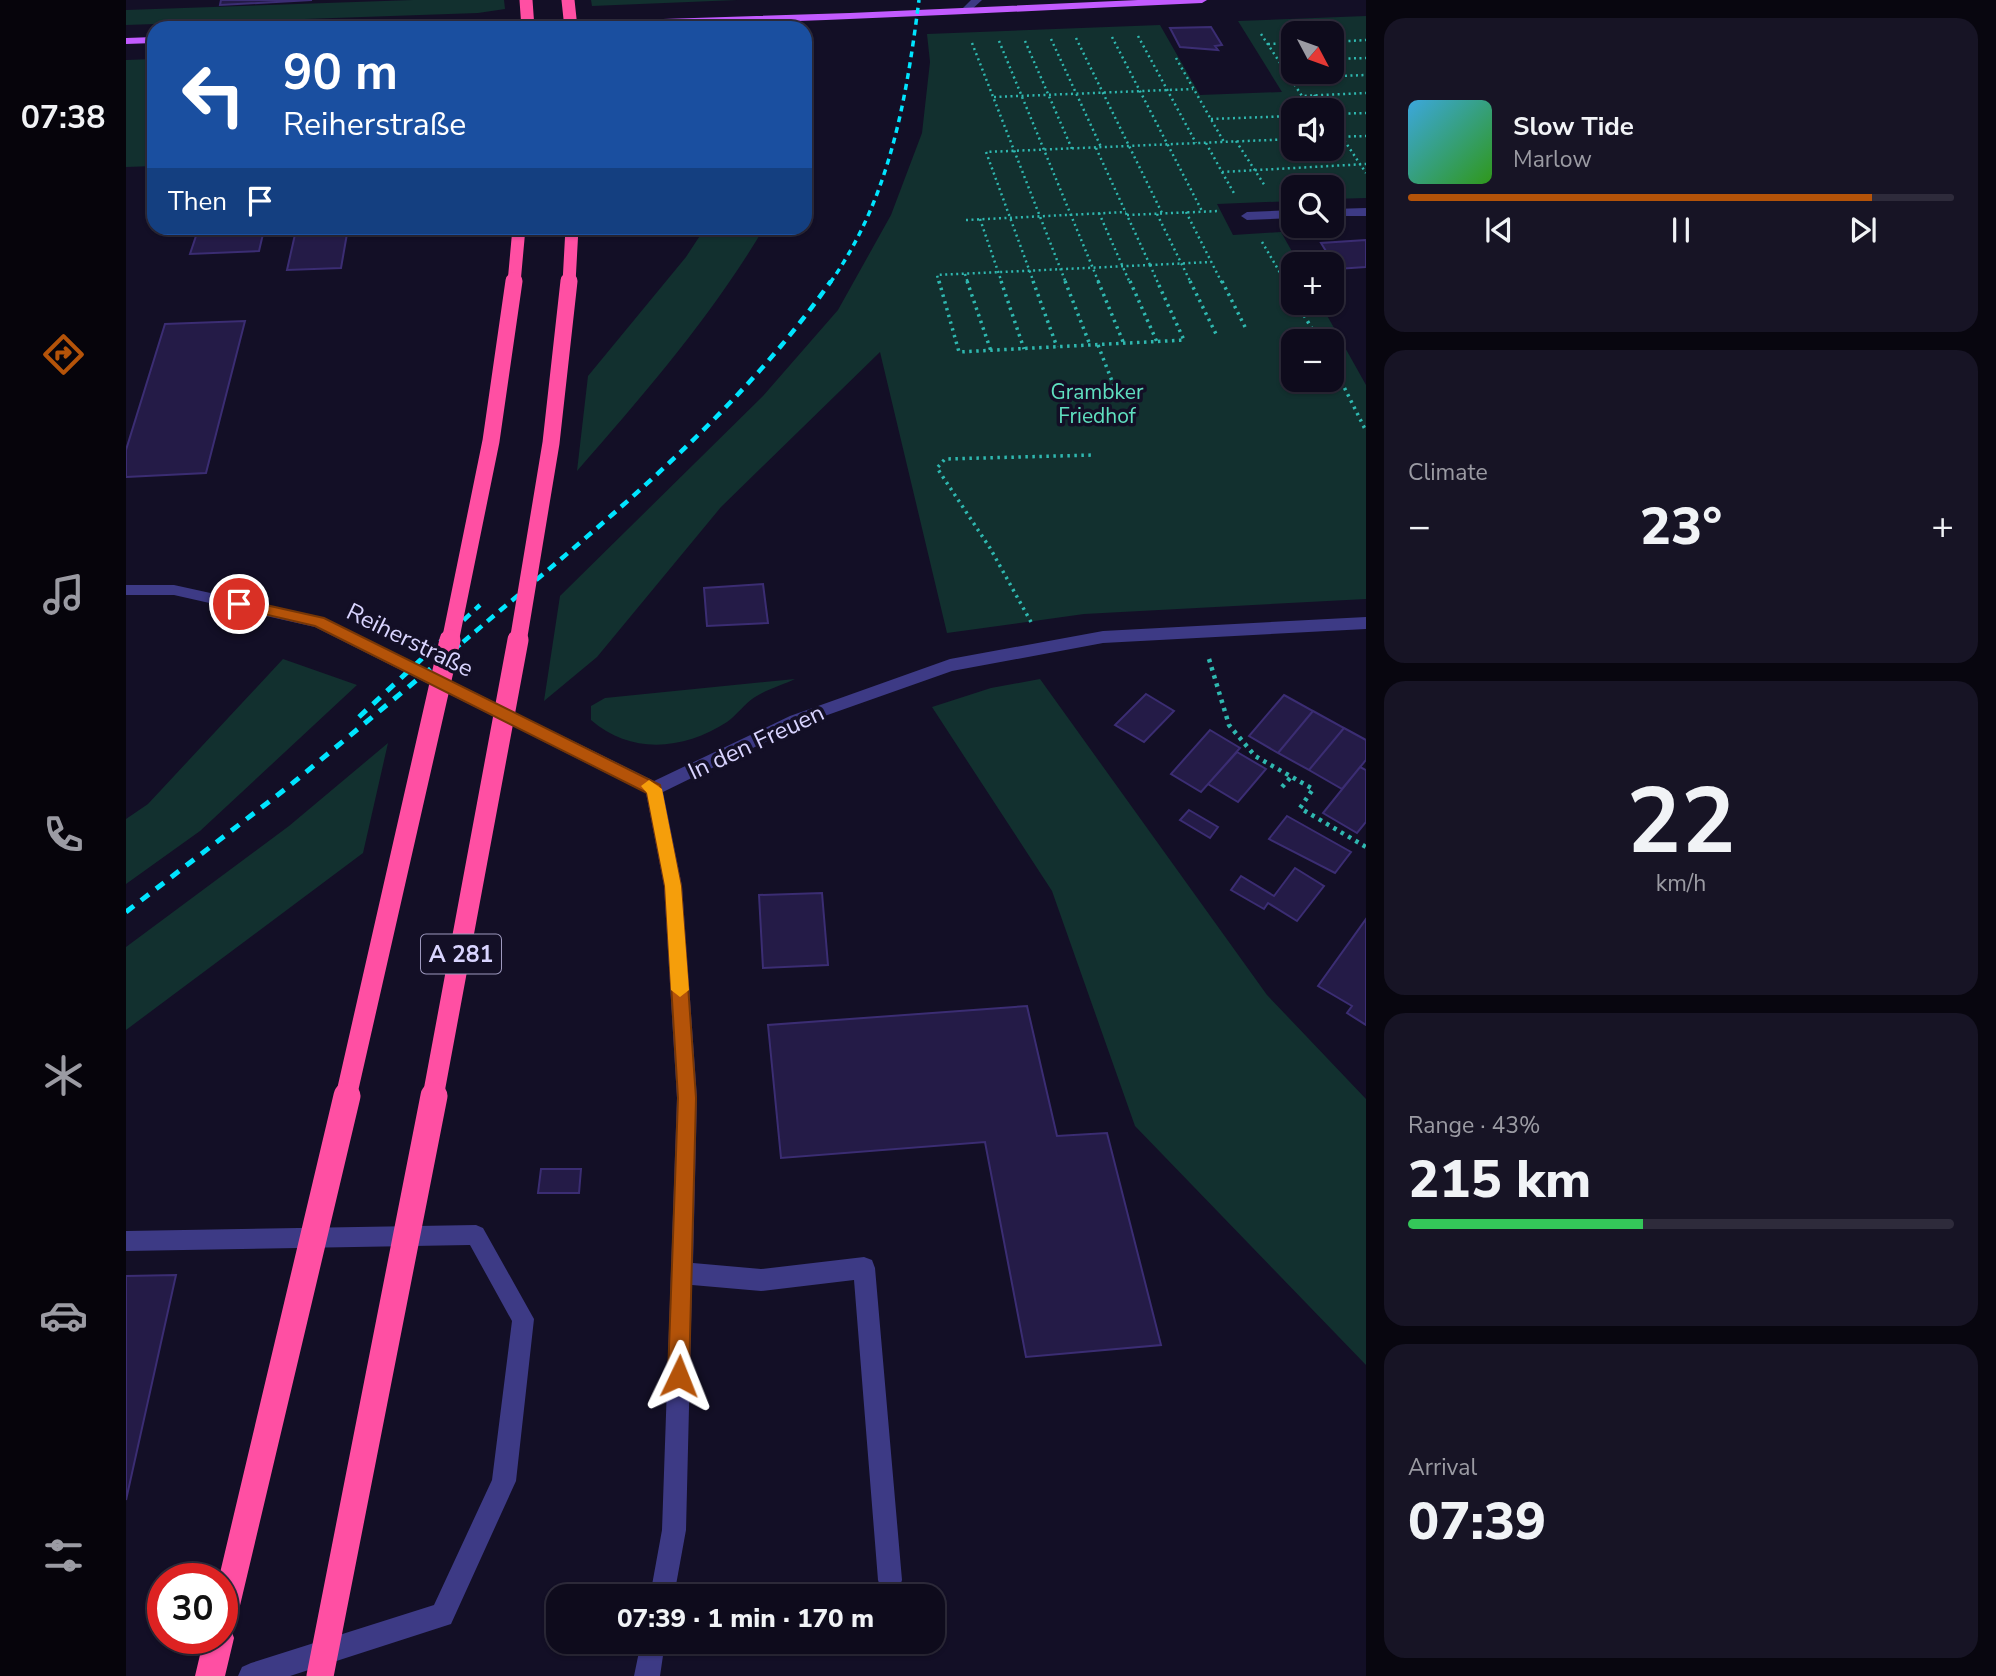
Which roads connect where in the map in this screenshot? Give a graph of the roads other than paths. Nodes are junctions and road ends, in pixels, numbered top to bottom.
1 (526, 0) edge
2 (568, 0) edge
3 (977, 0) edge
4 (1202, 0) edge
5 (966, 10) junction
6 (528, 21) edge
7 (570, 21) edge
8 (693, 21) edge
9 (147, 40) edge
10 (126, 41) edge
11 (1366, 212) edge
12 (1344, 213) edge
13 (1281, 215) edge
14 (1247, 216) road end
15 (518, 235) edge
16 (571, 235) edge
17 (126, 590) edge
18 (1366, 623) edge
19 (654, 789) junction
20 (126, 1241) edge
21 (682, 1273) junction
22 (236, 1563) edge
23 (890, 1580) dead end
24 (664, 1584) edge
25 (215, 1654) edge
26 (651, 1654) edge
27 (210, 1676) edge
28 (251, 1676) edge
29 (320, 1676) edge
30 (647, 1676) edge

1 - 6 highway, bridge
2 - 7 highway, bridge
3 - 5 street
4 - 5 main road
5 - 8 main road
9 - 10 main road
11 - 12 street
13 - 14 street
15 - 22 highway, A 281, bridge
16 - 29 highway, A 281, bridge
17 - 19 street, Reiherstraße
18 - 19 street, In den Freuen
19 - 21 street
20 - 28 street
21 - 23 street
21 - 24 street
25 - 27 highway
26 - 30 street

